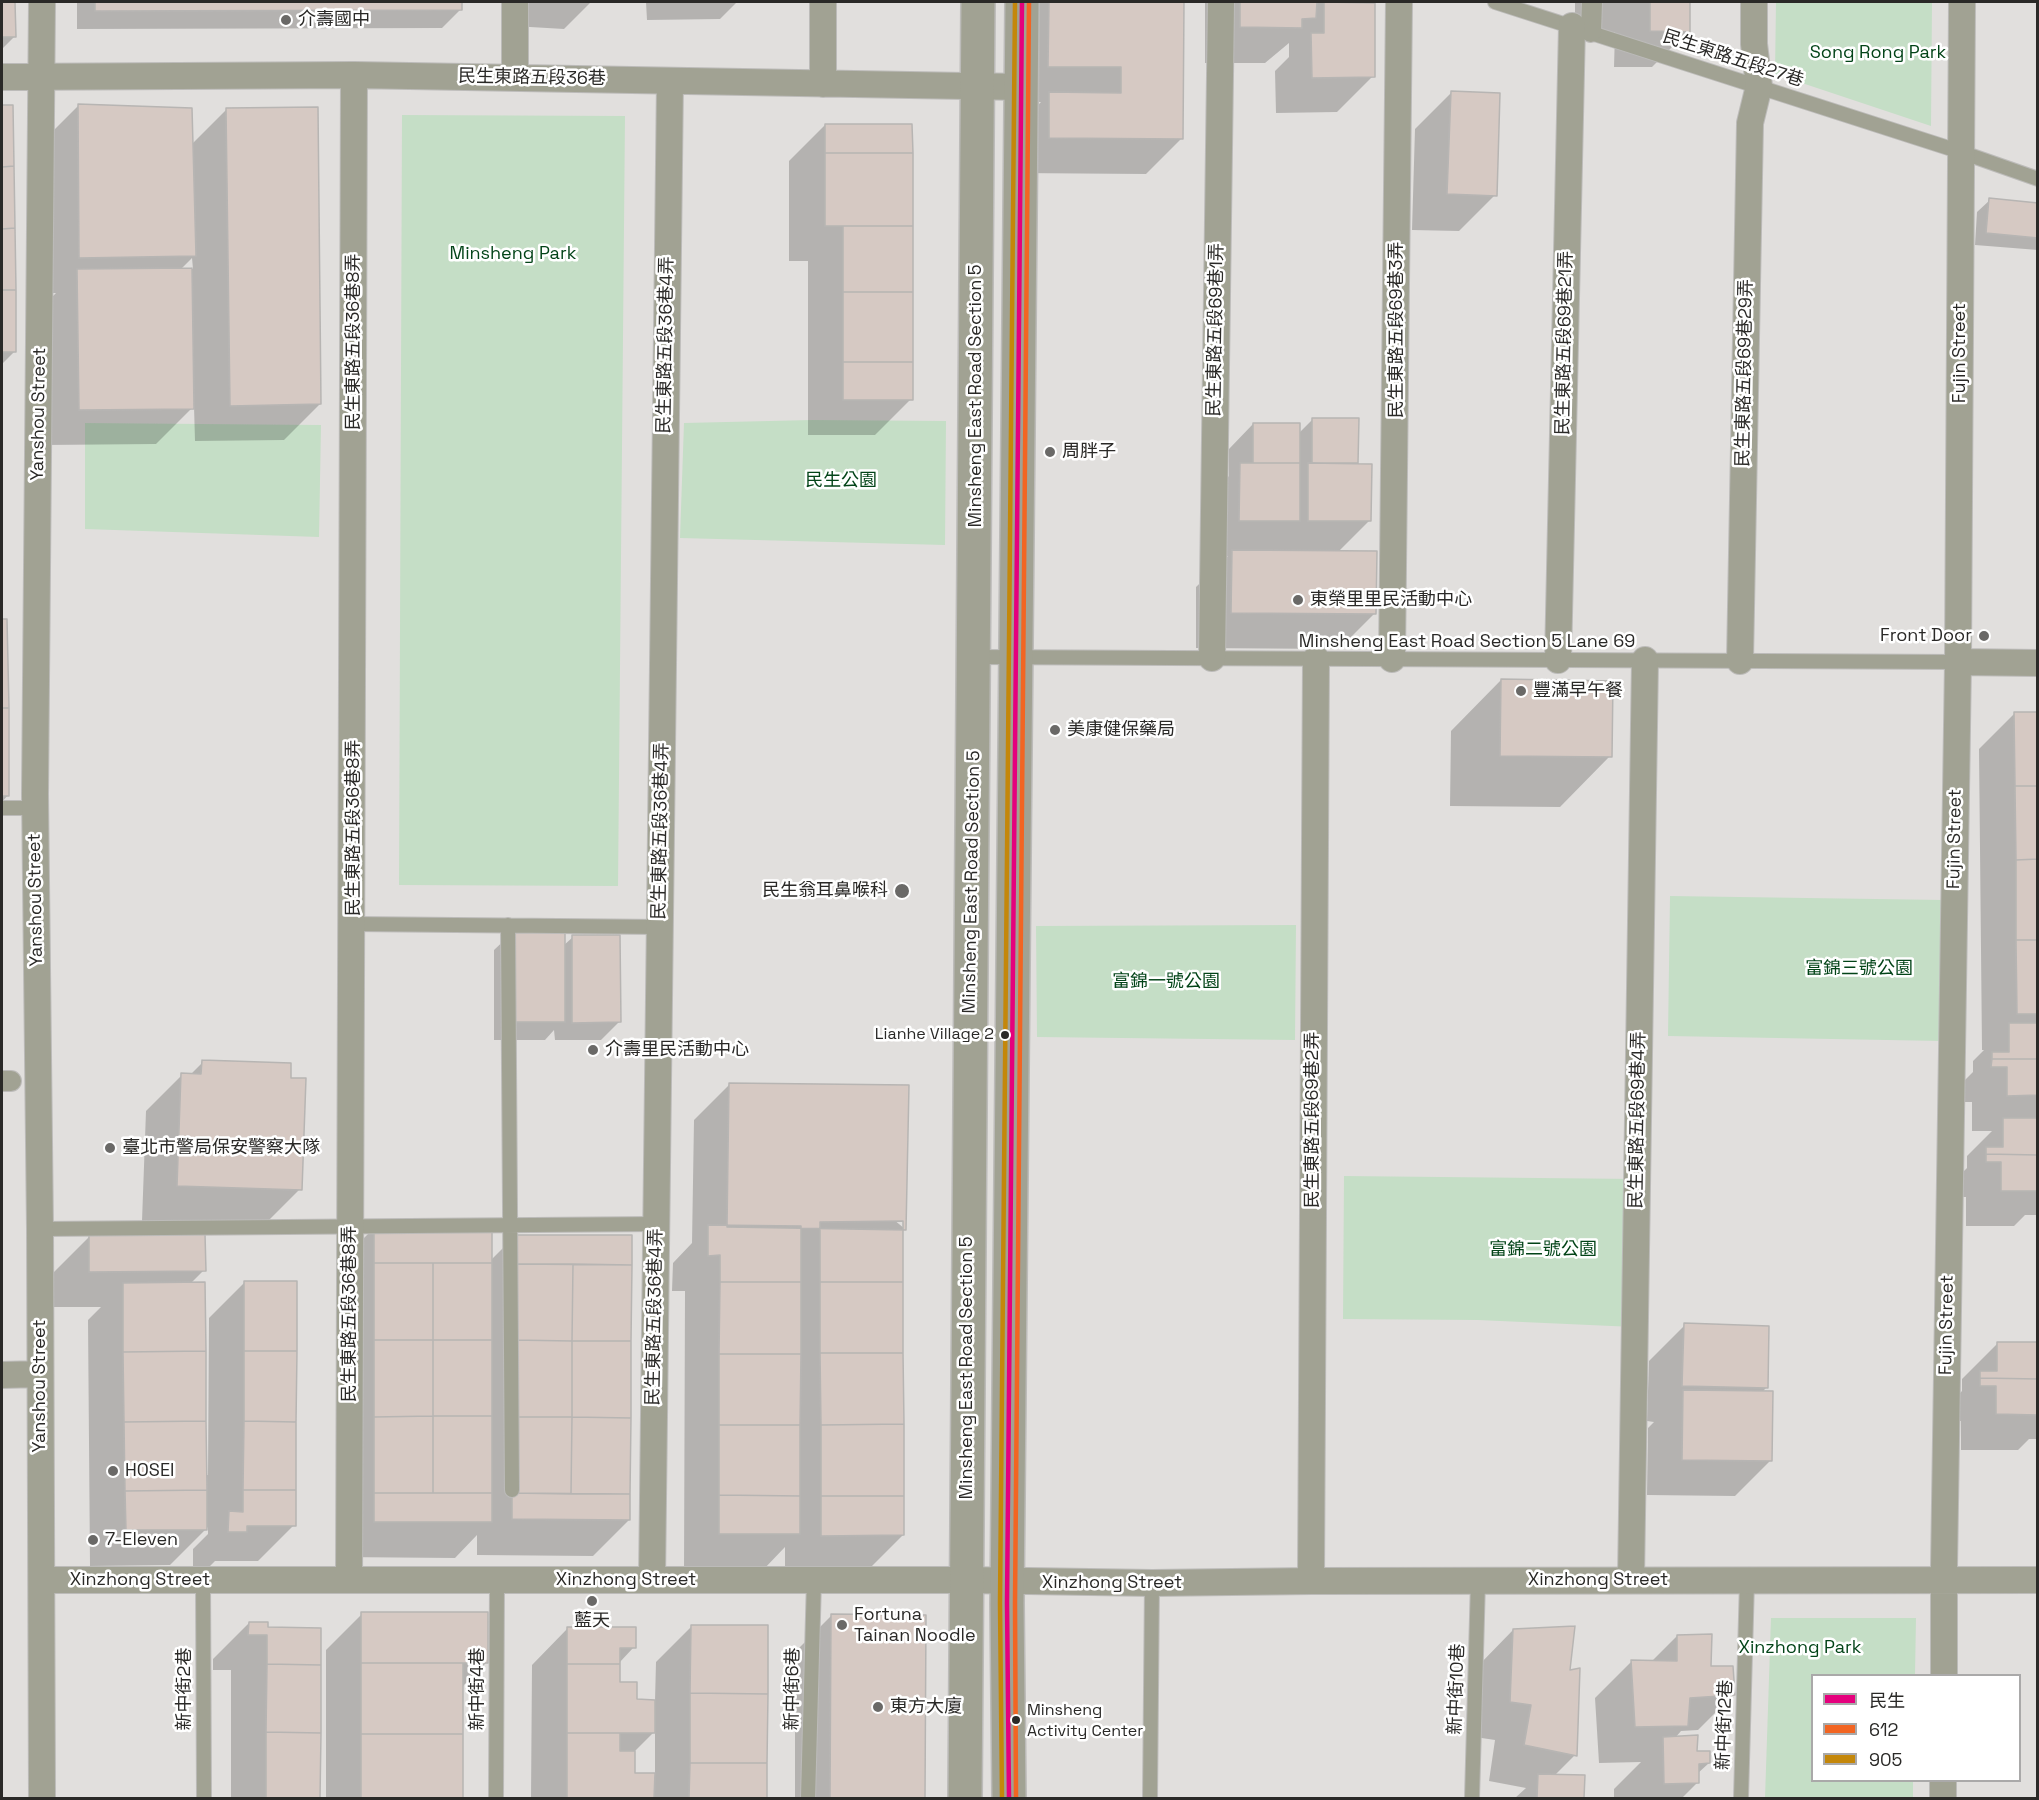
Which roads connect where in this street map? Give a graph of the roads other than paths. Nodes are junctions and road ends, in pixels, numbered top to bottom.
1 (42, 2) edge
2 (516, 2) edge
3 (823, 2) edge
4 (978, 2) edge
5 (1022, 2) edge
6 (1221, 2) edge
7 (1399, 2) edge
8 (1495, 2) edge
9 (1592, 2) edge
10 (1754, 2) edge
11 (1962, 2) edge
12 (1582, 29) junction
13 (354, 75) junction
14 (43, 76) junction
15 (2, 77) edge
16 (515, 78) junction
17 (670, 81) junction
18 (824, 84) junction
19 (977, 86) junction
20 (1759, 86) junction
21 (1021, 87) junction
22 (1961, 152) junction
23 (2037, 179) edge
24 (975, 657) junction
25 (1016, 657) junction
26 (1212, 658) junction
27 (1316, 659) junction
28 (1392, 659) junction
29 (1558, 660) junction
30 (1645, 660) junction
31 (1740, 661) junction
32 (1958, 662) junction
33 (2037, 663) edge
34 (2, 808) edge
35 (35, 808) junction
36 (353, 924) junction
37 (508, 925) junction
38 (660, 927) junction
39 (656, 1224) junction
40 (350, 1225) junction
41 (510, 1225) junction
42 (40, 1229) junction
43 (39, 1374) junction
44 (2, 1375) edge
45 (512, 1490) dead end
46 (42, 1580) junction
47 (203, 1580) junction
48 (350, 1580) junction
49 (497, 1580) junction
50 (652, 1580) junction
51 (814, 1580) junction
52 (965, 1580) junction
53 (1631, 1580) junction
54 (2037, 1580) edge
55 (1311, 1581) junction
56 (1478, 1581) junction
57 (1748, 1581) junction
58 (1946, 1581) junction
59 (1008, 1582) junction
60 (1152, 1583) junction
61 (1944, 1674) edge
62 (1943, 1782) edge
63 (42, 1798) edge
64 (204, 1798) edge
65 (496, 1798) edge
66 (808, 1798) edge
67 (965, 1798) edge
68 (1009, 1798) edge
69 (1150, 1798) edge
70 (1472, 1798) edge
71 (1742, 1798) edge
72 (1943, 1798) edge

1 - 14 street, Yanshou Street
2 - 16 street
3 - 18 street
4 - 19 street, Minsheng East Road Section 5
5 - 21 street
6 - 26 street, 民生東路五段69巷1弄
7 - 28 street, 民生東路五段69巷3弄
8 - 12 lane, 民生東路五段27巷
9 - 12 street
10 - 20 street
11 - 22 street, Fujin Street
12 - 20 lane, 民生東路五段27巷
12 - 29 street, 民生東路五段69巷21弄
13 - 14 street, 民生東路五段36巷
13 - 16 street, 民生東路五段36巷
13 - 36 street, 民生東路五段36巷8弄
14 - 15 street, 民生東路五段36巷
14 - 35 street, Yanshou Street
16 - 17 street, 民生東路五段36巷
17 - 18 street, 民生東路五段36巷
17 - 38 street, 民生東路五段36巷4弄
18 - 19 street, 民生東路五段36巷
19 - 21 street, 民生東路五段36巷
19 - 24 street, Minsheng East Road Section 5
20 - 22 lane, 民生東路五段27巷
20 - 31 street, 民生東路五段69巷29弄
21 - 25 street
22 - 23 lane, 民生東路五段27巷
22 - 32 street, Fujin Street
24 - 25 lane, Minsheng East Road Section 5 Lane 69
24 - 52 street, Minsheng East Road Section 5
25 - 26 lane, Minsheng East Road Section 5 Lane 69
25 - 59 street
26 - 27 lane, Minsheng East Road Section 5 Lane 69
27 - 28 lane, Minsheng East Road Section 5 Lane 69
27 - 55 street, 民生東路五段69巷2弄
28 - 29 lane, Minsheng East Road Section 5 Lane 69
29 - 30 lane, Minsheng East Road Section 5 Lane 69
30 - 31 lane, Minsheng East Road Section 5 Lane 69
30 - 53 street, 民生東路五段69巷4弄
31 - 32 lane, Minsheng East Road Section 5 Lane 69
32 - 33 street
32 - 58 street, Fujin Street
34 - 35 lane
35 - 42 street, Yanshou Street
36 - 37 lane
36 - 40 street, 民生東路五段36巷8弄
37 - 38 lane
37 - 41 lane
38 - 39 street, 民生東路五段36巷4弄
39 - 41 lane
39 - 50 street, 民生東路五段36巷4弄
40 - 41 lane
40 - 42 lane
40 - 48 street, 民生東路五段36巷8弄
41 - 45 lane
42 - 43 street, Yanshou Street
43 - 44 street
43 - 46 street, Yanshou Street
46 - 47 street, Xinzhong Street
46 - 63 street, Yanshou Street
47 - 48 street, Xinzhong Street
47 - 64 lane, 新中街2巷
48 - 49 street, Xinzhong Street
49 - 50 street, Xinzhong Street
49 - 65 lane, 新中街4巷
50 - 51 street, Xinzhong Street
51 - 52 street, Xinzhong Street
51 - 66 lane, 新中街6巷
52 - 59 street, Xinzhong Street
52 - 67 street, Minsheng East Road Section 5
53 - 56 street, Xinzhong Street
53 - 57 street, Xinzhong Street
54 - 58 street, Xinzhong Street
55 - 56 street, Xinzhong Street
55 - 60 street, Xinzhong Street
56 - 70 lane, 新中街10巷
57 - 58 street, Xinzhong Street
57 - 71 lane, 新中街12巷
58 - 61 street, Fujin Street
59 - 60 street, Xinzhong Street
59 - 68 street
60 - 69 lane
62 - 72 street

